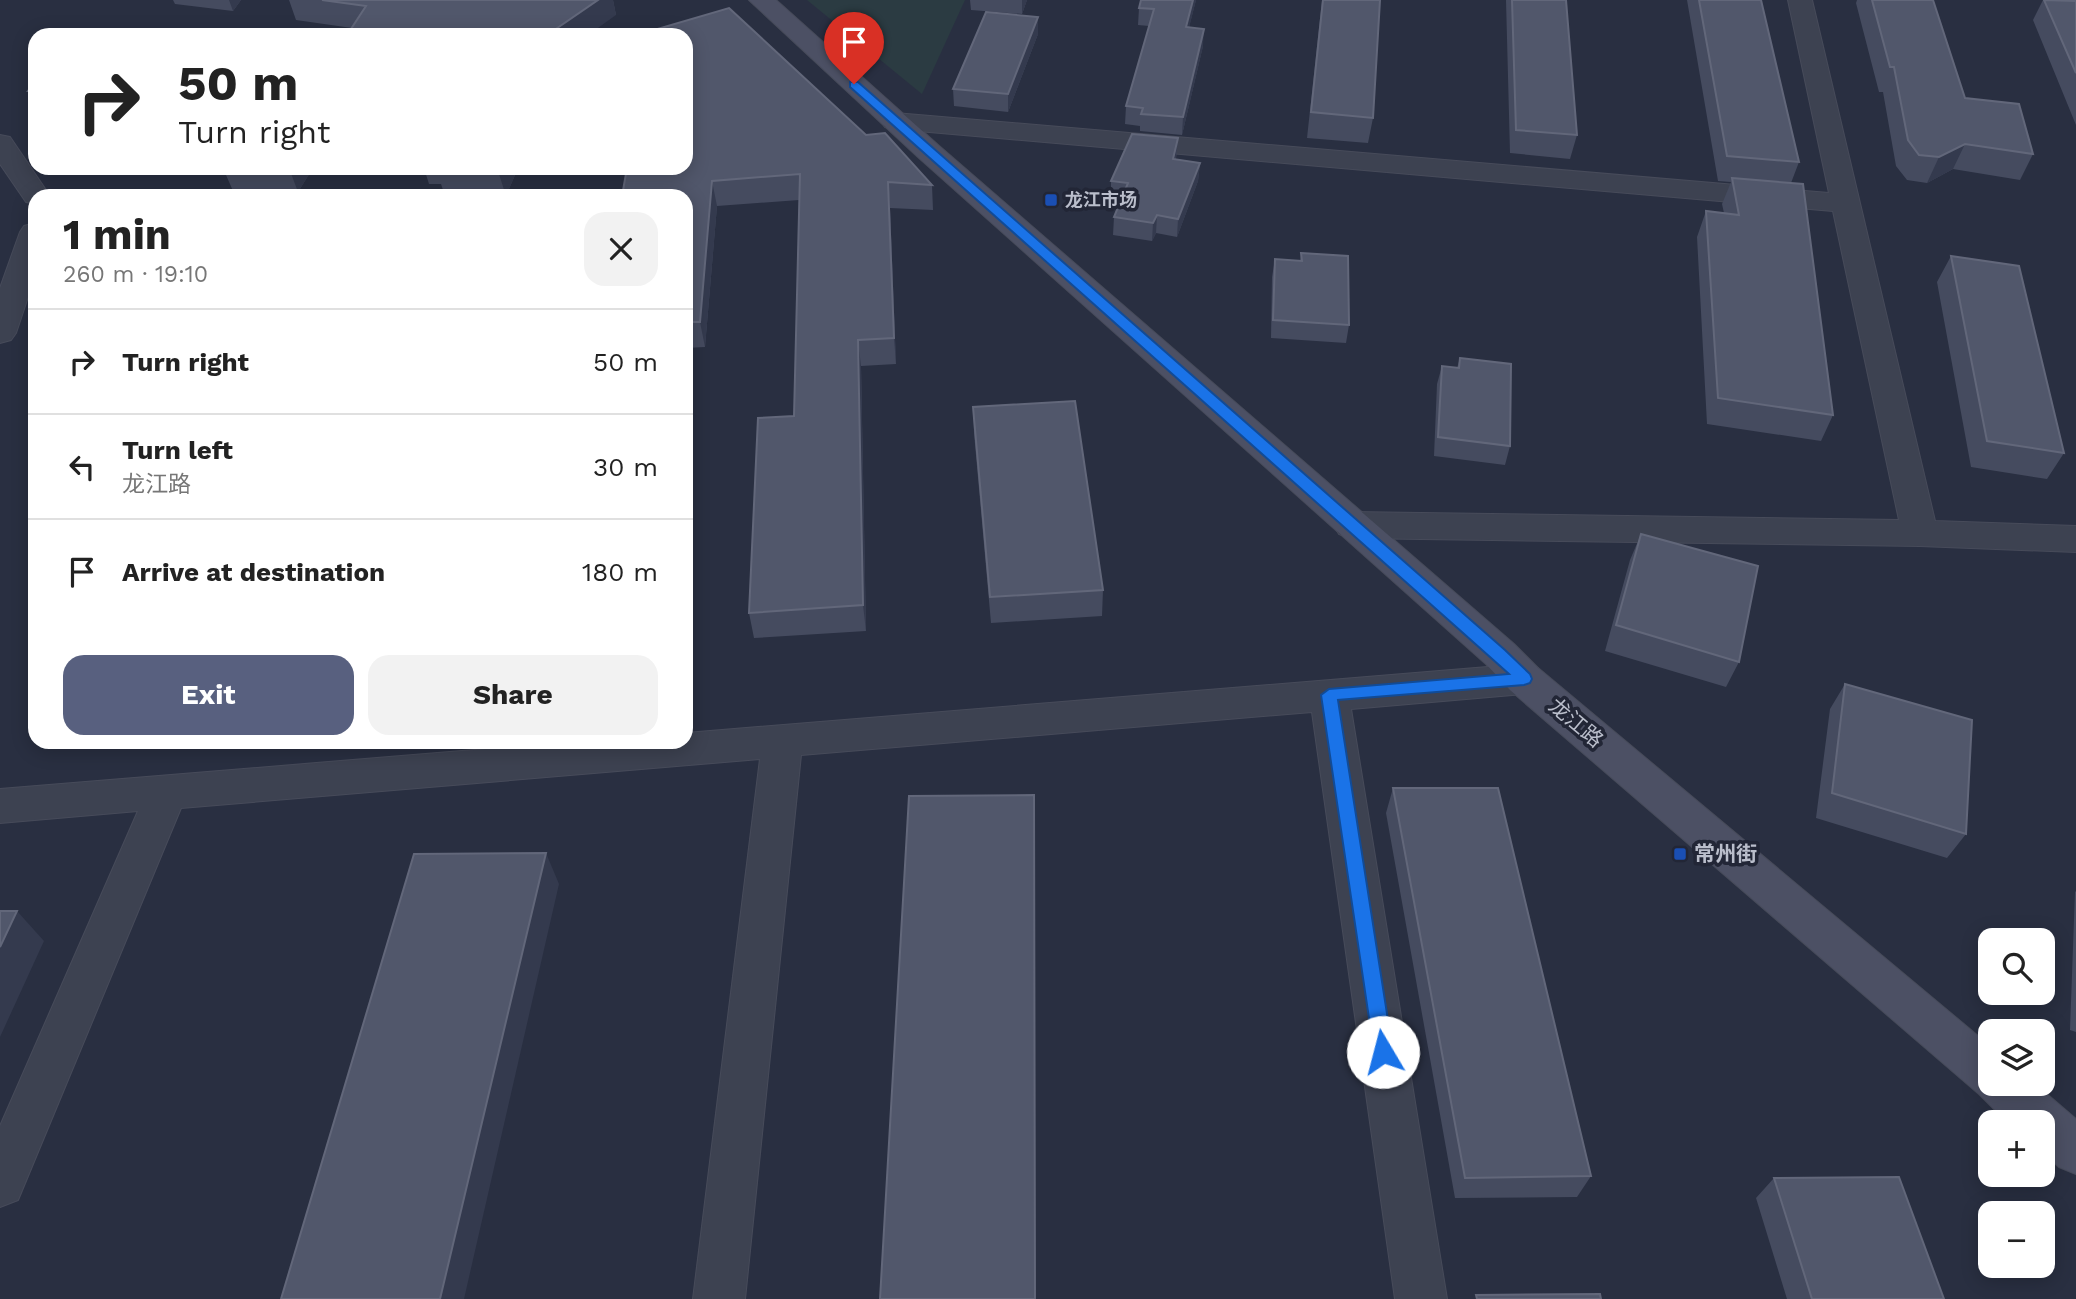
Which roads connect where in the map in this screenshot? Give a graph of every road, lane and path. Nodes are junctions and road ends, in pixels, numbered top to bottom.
1 (761, 0) edge
2 (1800, 0) edge
3 (895, 121) junction
4 (0, 143) edge
5 (31, 189) edge
6 (1845, 203) junction
7 (28, 252) edge
8 (0, 332) edge
9 (1352, 524) junction
10 (1920, 533) junction
11 (2076, 539) edge
12 (1524, 679) junction
13 (1329, 695) junction
14 (782, 741) junction
15 (693, 748) edge
16 (686, 749) edge
17 (167, 792) junction
18 (0, 806) edge
19 (1978, 1066) edge
20 (2013, 1096) edge
21 (2076, 1150) edge
22 (0, 1183) edge
23 (719, 1299) edge
24 (1421, 1299) edge

1 - 3 street, 龙江路
2 - 6 street
3 - 6 street
3 - 9 street, 龙江路
4 - 5 street
6 - 10 street
7 - 8 street
9 - 10 street
9 - 12 street, 龙江路
10 - 11 street
12 - 13 street
12 - 19 street, 龙江路
13 - 14 street
13 - 24 street
14 - 15 street
14 - 23 street
16 - 17 street
17 - 18 street
17 - 22 street
20 - 21 street

